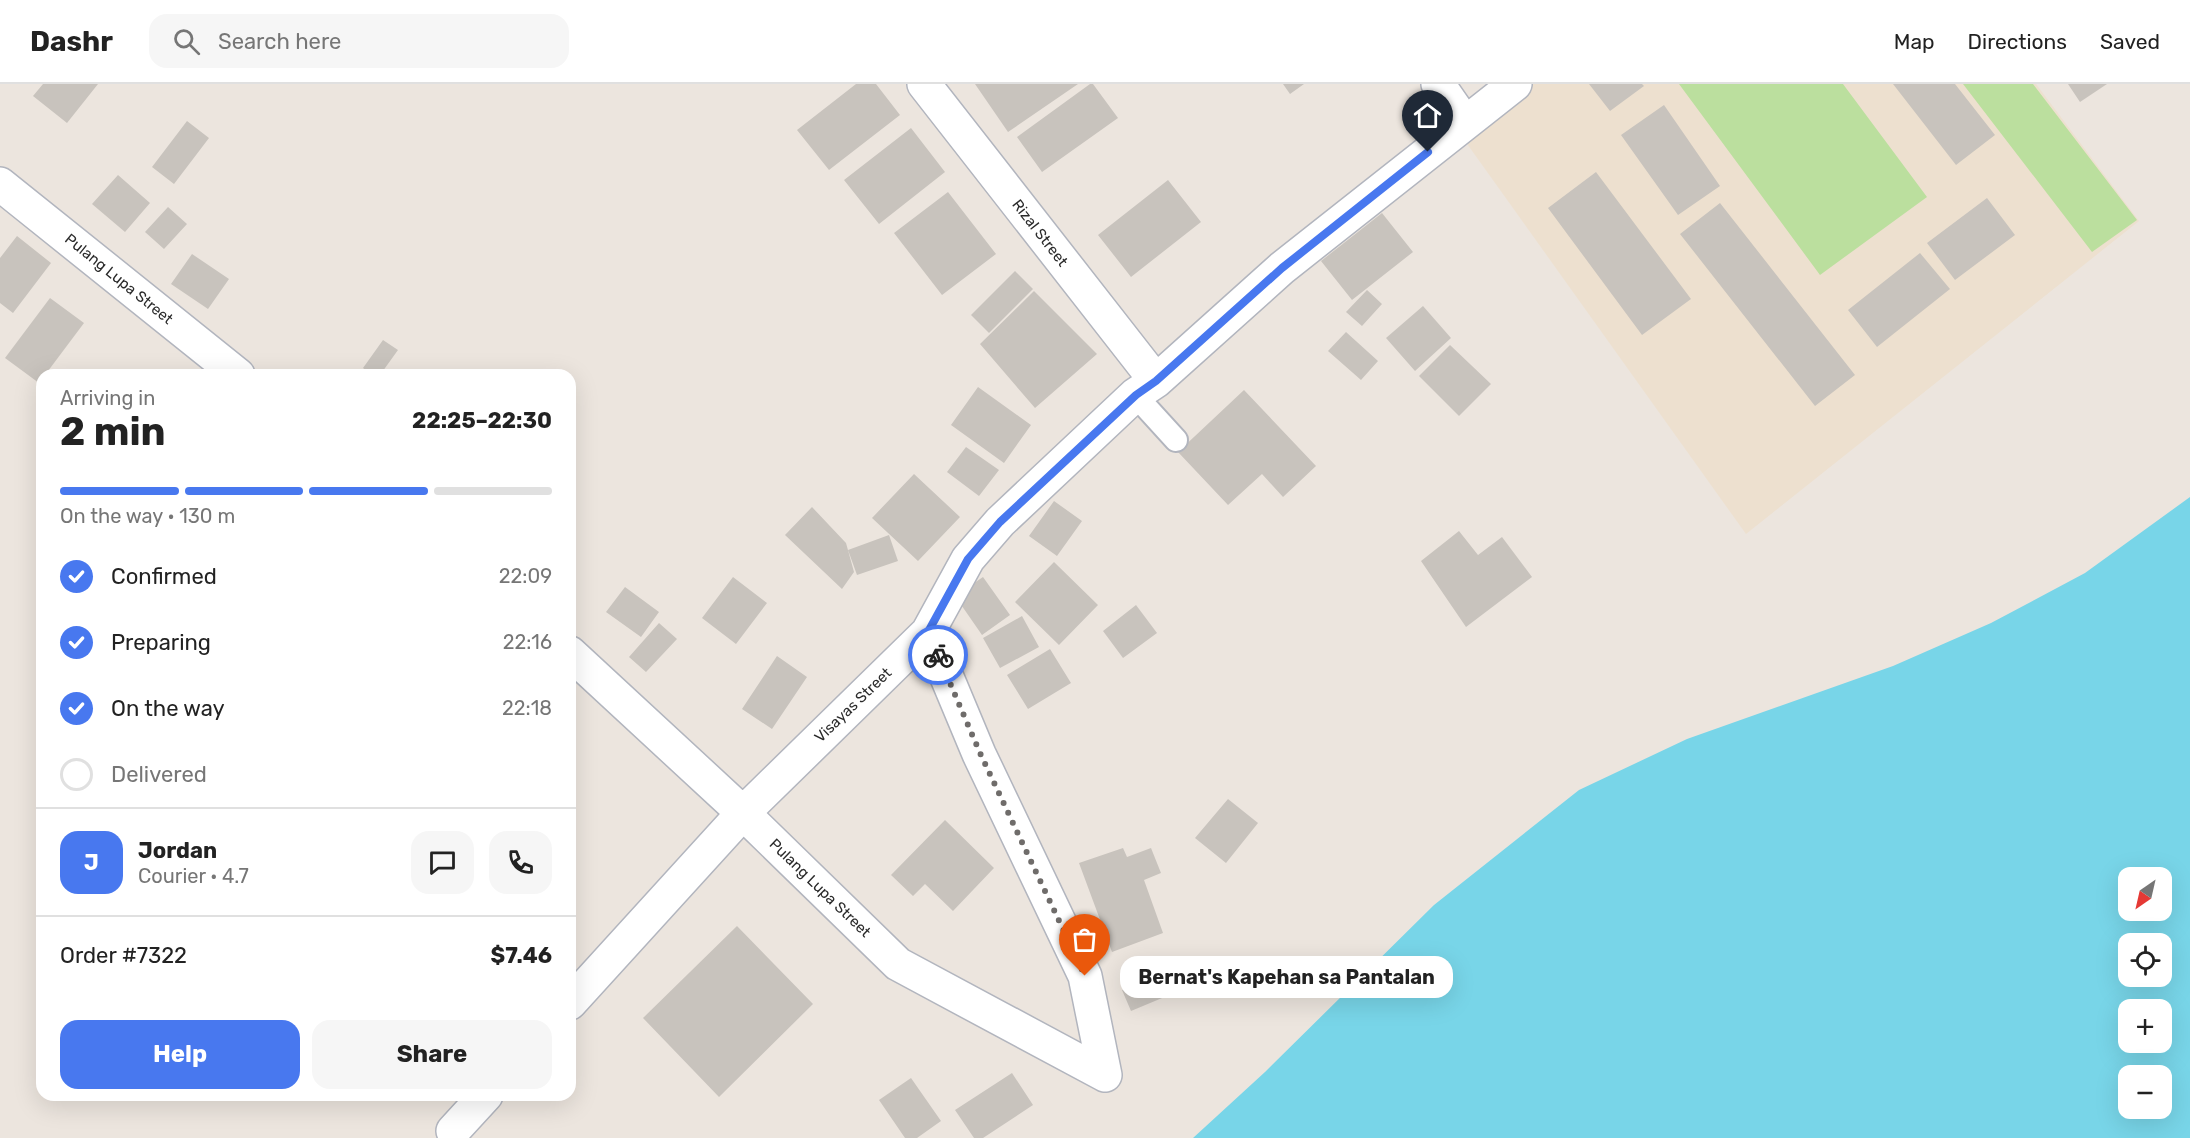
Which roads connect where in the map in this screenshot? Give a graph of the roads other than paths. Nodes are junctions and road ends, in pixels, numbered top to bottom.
1 (924, 84) edge
2 (1438, 84) edge
3 (1515, 84) edge
4 (1465, 123) junction
5 (0, 184) edge
6 (231, 369) edge
7 (1146, 388) junction
8 (1176, 440) dead end
9 (928, 632) junction
10 (576, 659) edge
11 (743, 813) junction
12 (576, 996) edge
13 (480, 1101) edge
14 (453, 1131) dead end

1 - 7 street, Rizal Street
2 - 4 street
3 - 4 street, Visayas Street
4 - 7 street, Visayas Street
5 - 6 street, Pulang Lupa Street
7 - 8 lane
7 - 9 street, Visayas Street
9 - 11 street, Visayas Street
9 - 11 street, Pulang Lupa Street
10 - 11 street, Pulang Lupa Street
11 - 12 street, Visayas Street
13 - 14 street

